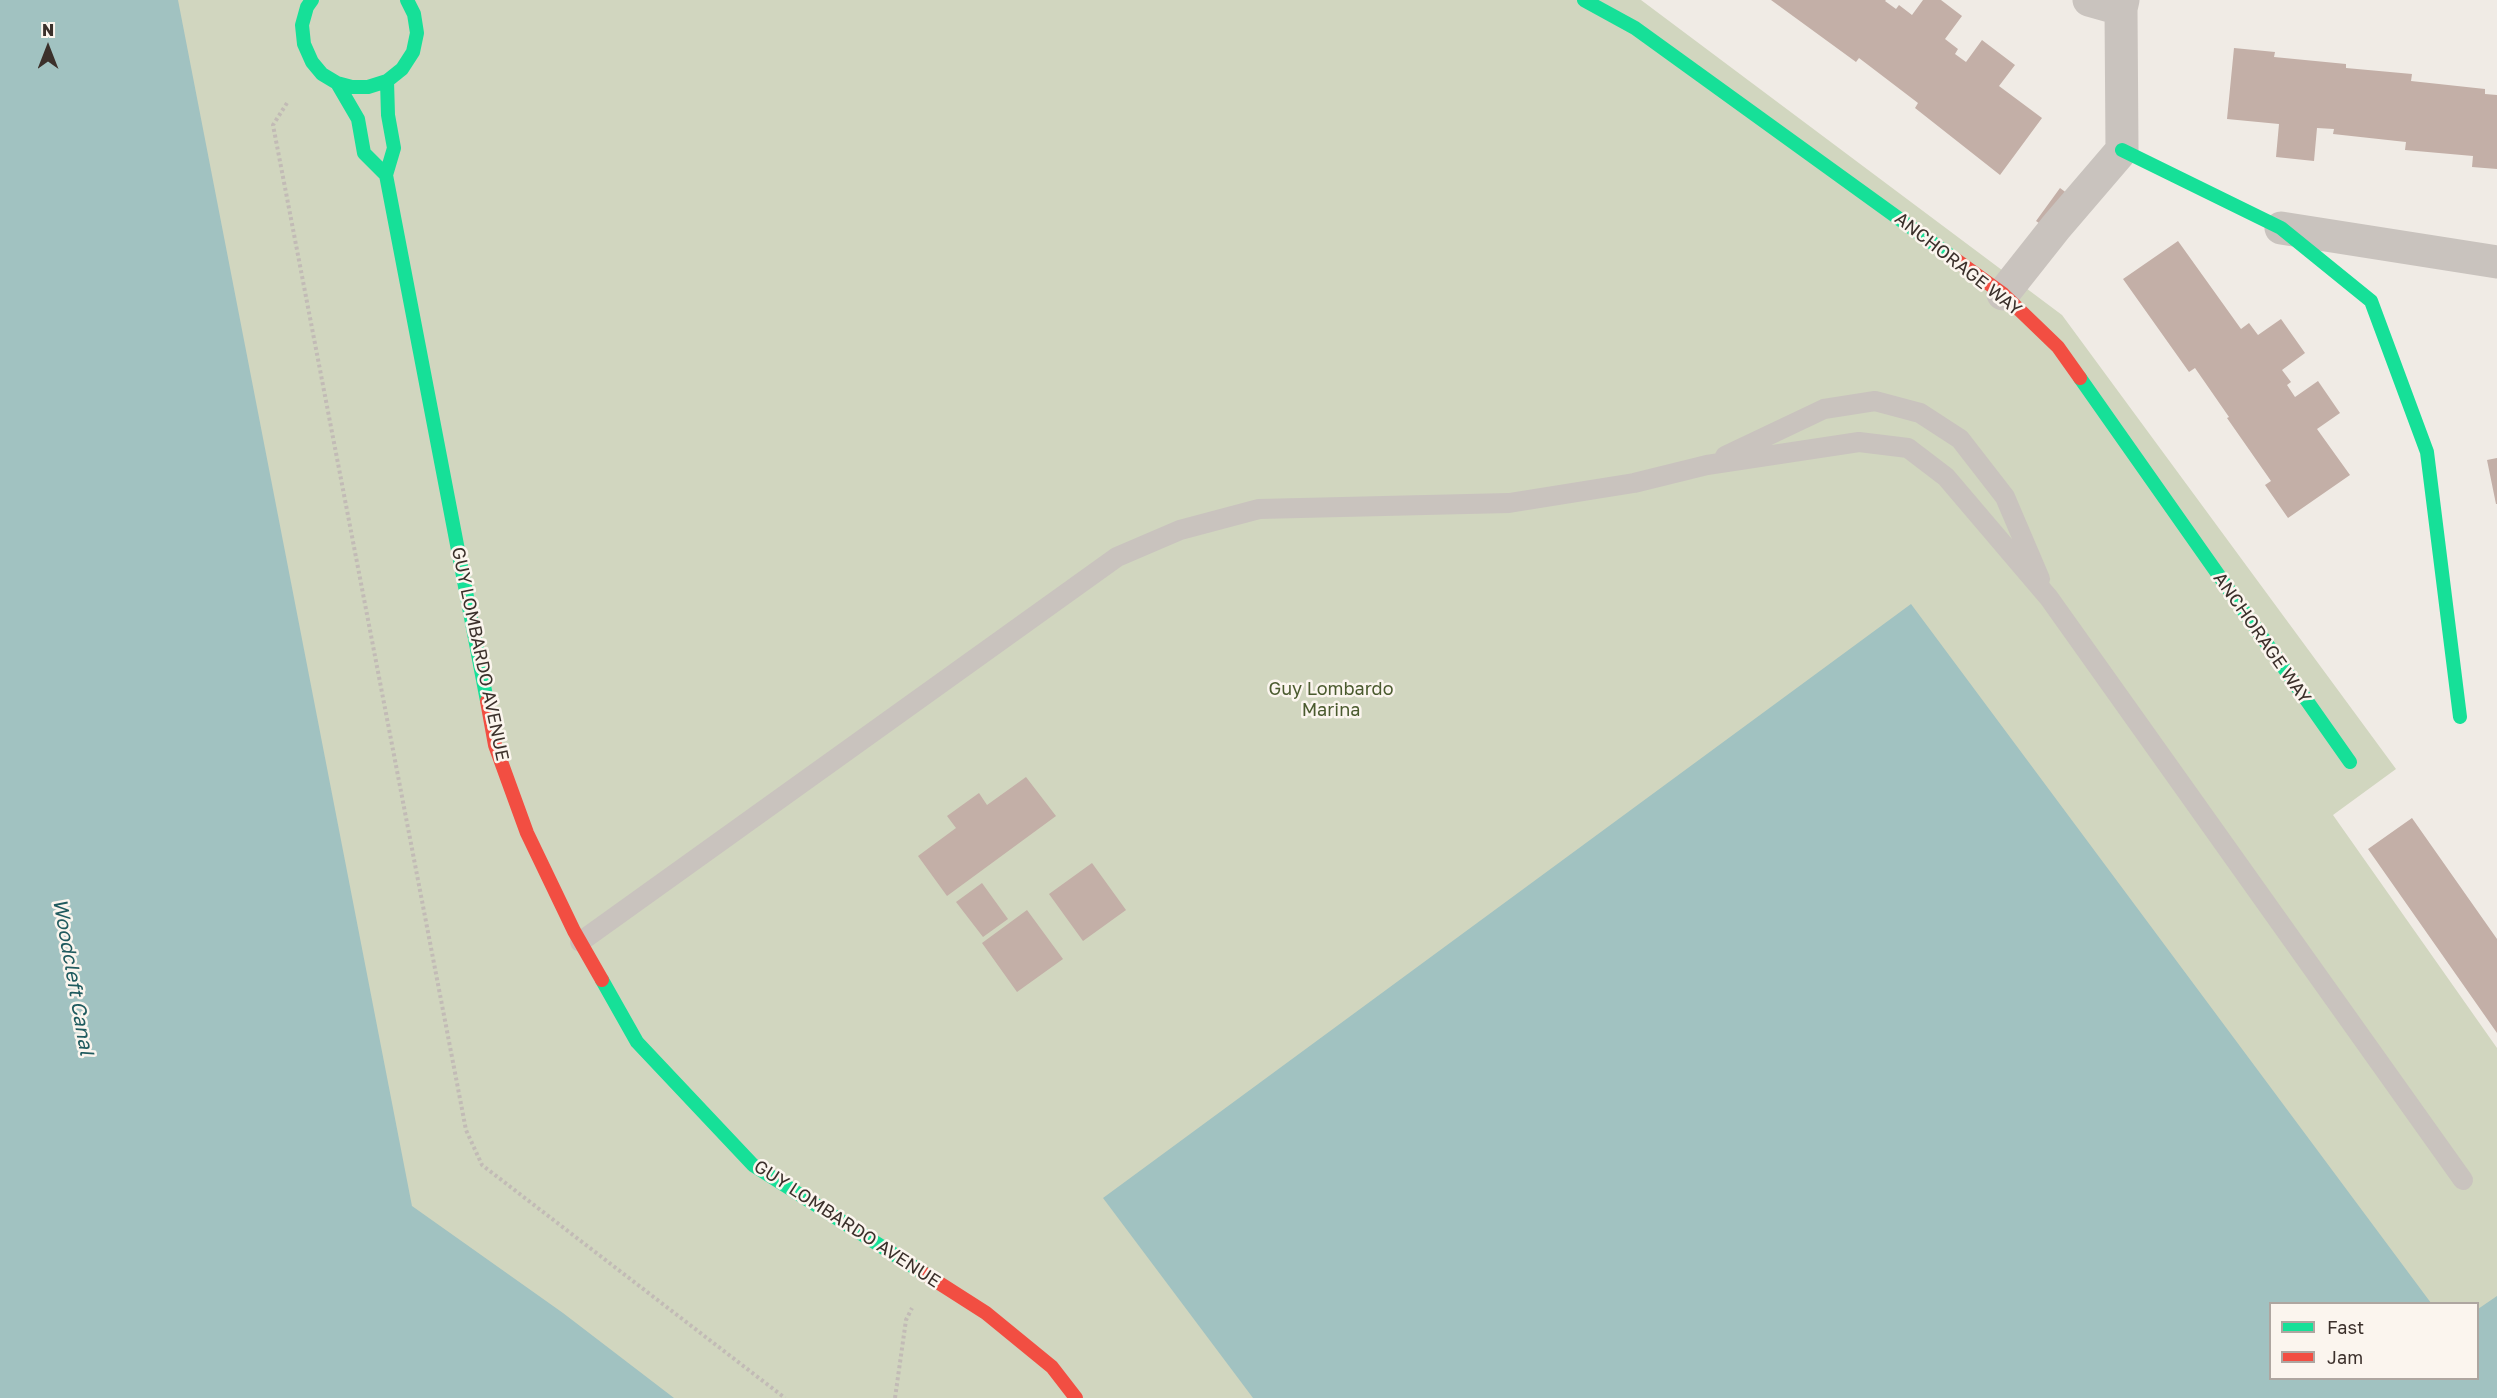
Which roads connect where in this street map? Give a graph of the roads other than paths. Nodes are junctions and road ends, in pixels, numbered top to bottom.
1 (312, 0) edge
2 (407, 0) edge
3 (1584, 0) edge
4 (2089, 0) edge
5 (2122, 5) edge
6 (387, 81) junction
7 (336, 83) junction
8 (2122, 150) junction
9 (386, 175) junction
10 (2281, 228) junction
11 (2497, 262) edge
12 (2003, 294) junction
13 (1707, 465) junction
14 (2049, 598) junction
15 (2460, 717) dead end
16 (2350, 762) dead end
17 (580, 942) junction
18 (2463, 1180) dead end
19 (1076, 1398) edge

1 - 7 street
2 - 6 street
3 - 12 street, ANCHORAGE WAY
4 - 5 street
5 - 8 street
6 - 7 street
6 - 9 street, GUY LOMBARDO AVENUE
7 - 9 street
8 - 10 street
8 - 12 street
9 - 17 street, GUY LOMBARDO AVENUE
10 - 11 street
10 - 15 street
12 - 16 street, ANCHORAGE WAY
13 - 14 lane
13 - 14 lane
13 - 17 lane
14 - 18 lane
17 - 19 street, GUY LOMBARDO AVENUE

